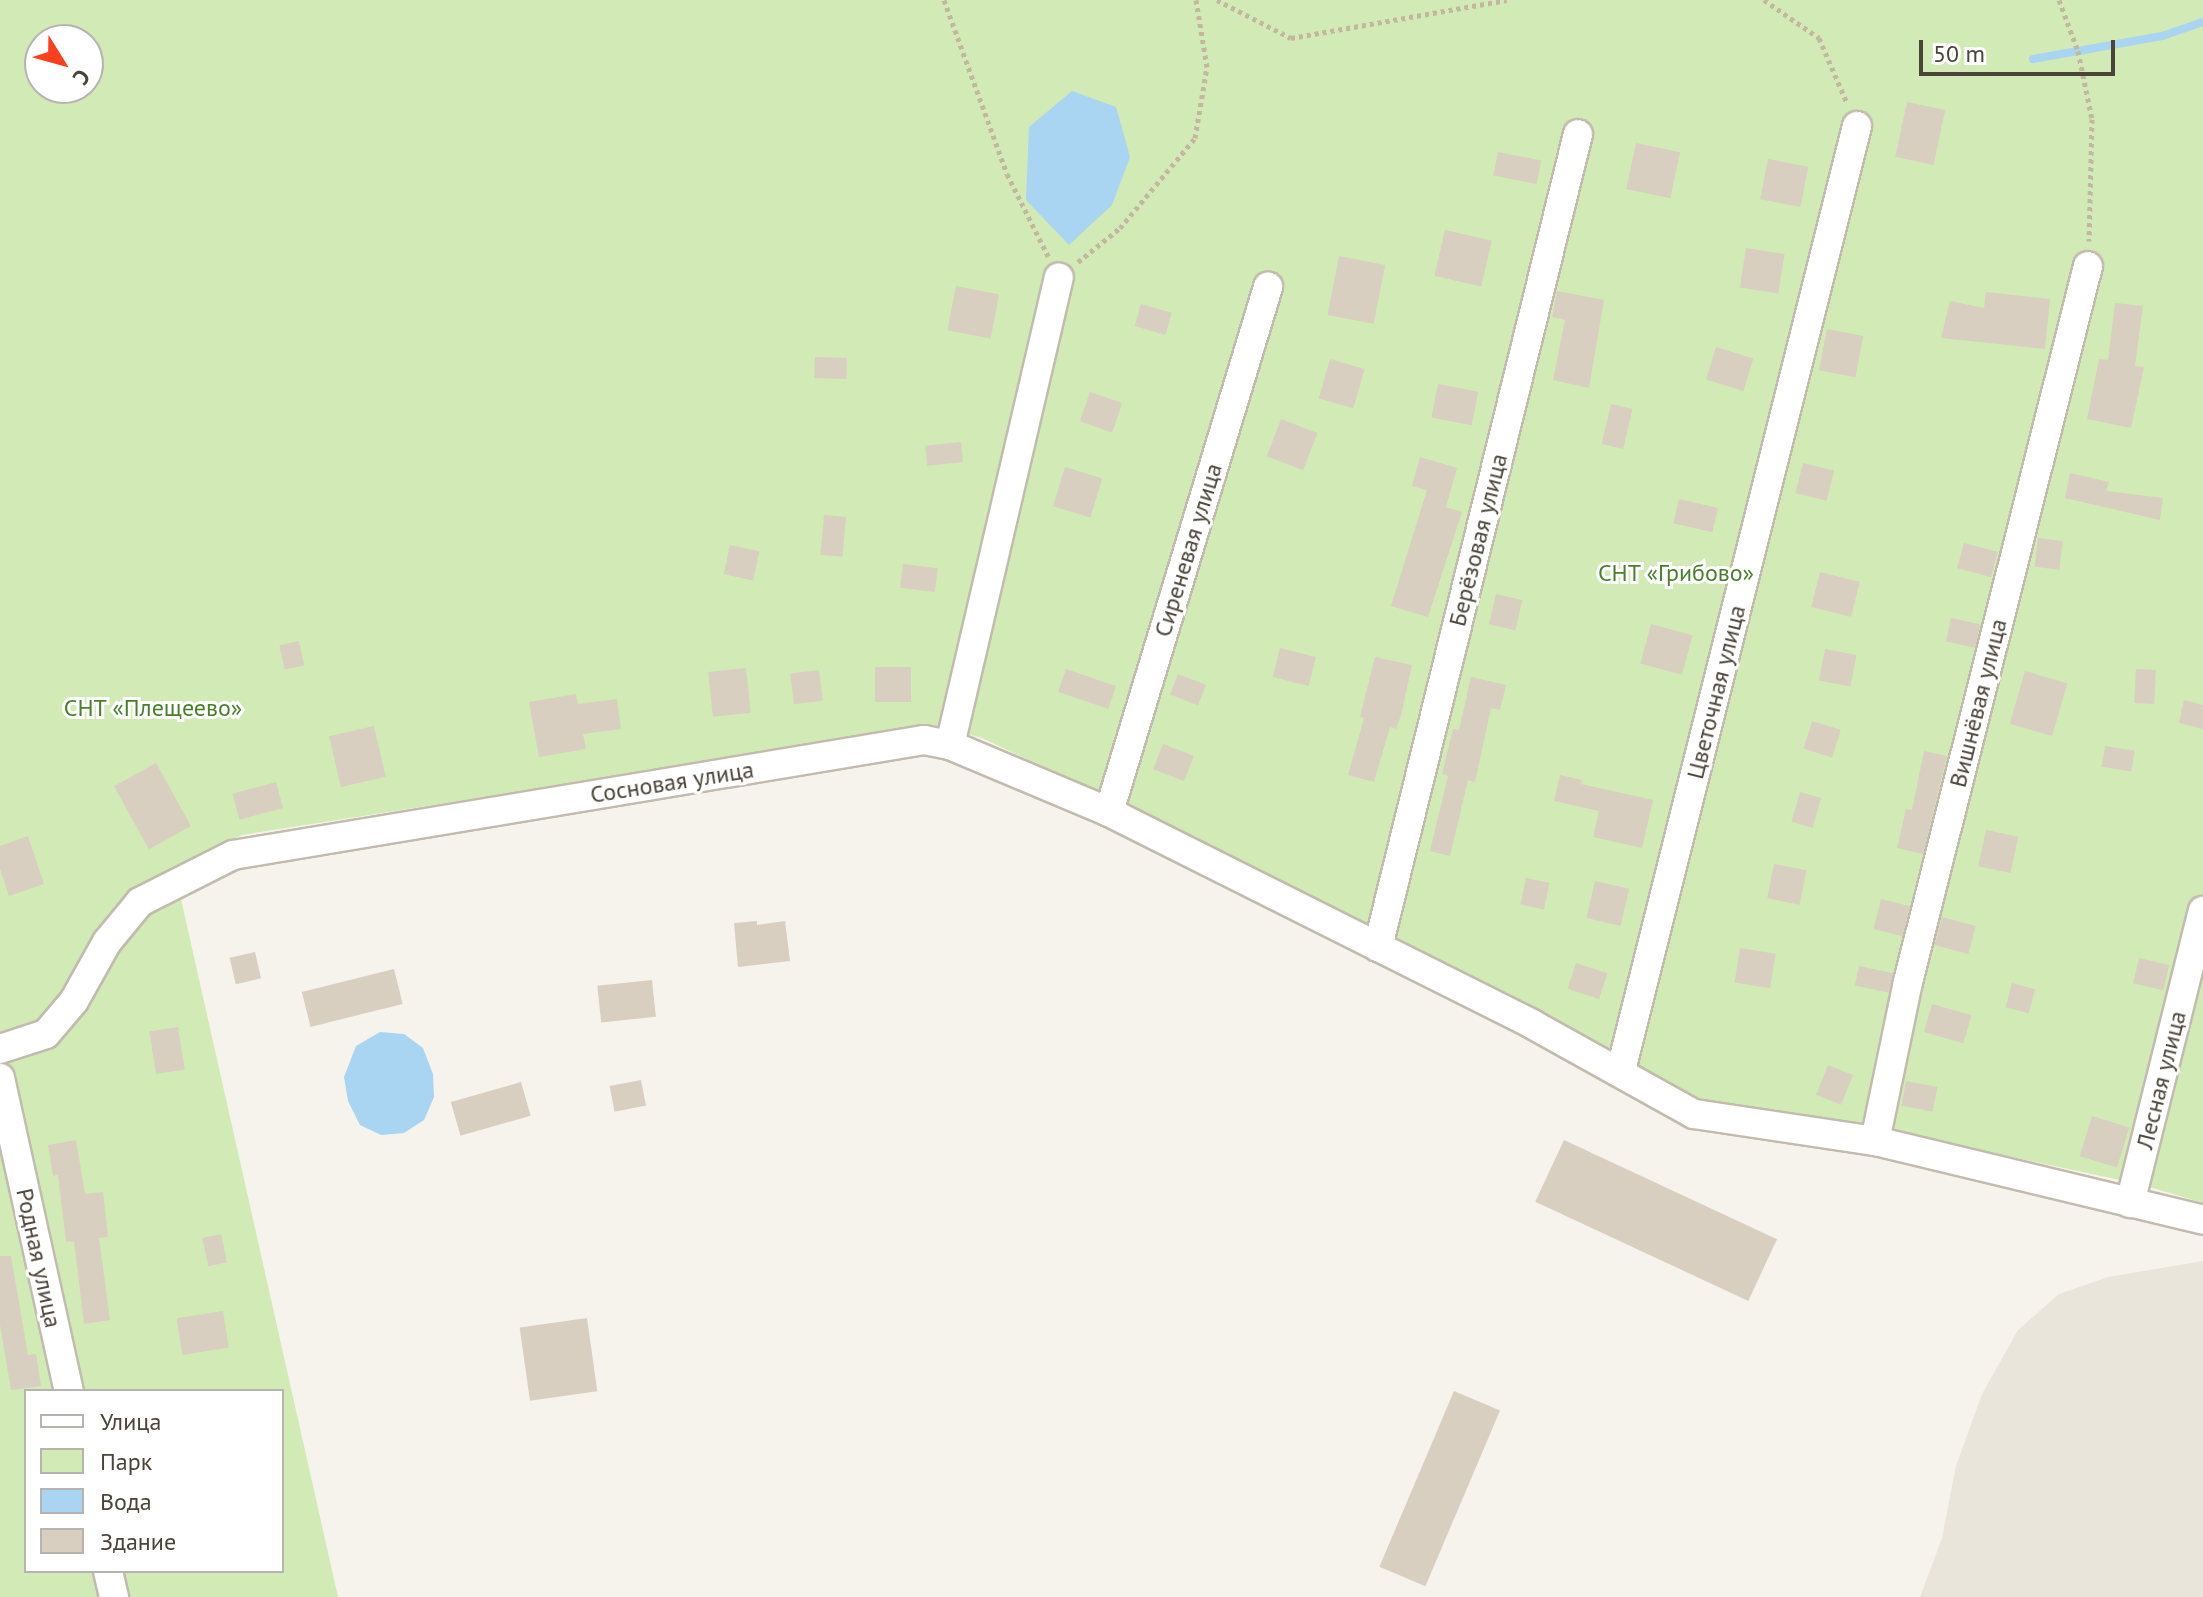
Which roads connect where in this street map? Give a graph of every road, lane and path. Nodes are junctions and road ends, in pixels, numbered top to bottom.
1 (944, 0) edge
2 (1196, 0) edge
3 (1217, 0) edge
4 (1507, 0) edge
5 (1764, 0) edge
6 (2059, 0) edge
7 (1857, 126) joint
8 (1578, 134) dead end
9 (2088, 266) joint
10 (1059, 278) junction
11 (1268, 287) dead end
12 (950, 745) junction
13 (1109, 812) junction
14 (2203, 911) edge
15 (1378, 947) junction
16 (0, 1049) edge
17 (1621, 1070) junction
18 (0, 1078) edge
19 (1875, 1141) junction
20 (2130, 1203) junction
21 (2203, 1220) edge
22 (69, 1389) edge
23 (108, 1573) edge
24 (114, 1597) edge

1 - 10 path
2 - 10 path
3 - 4 path
5 - 7 path
6 - 9 path
7 - 17 street, Цветочная улица
8 - 15 street, Берёзовая улица
9 - 19 street, Вишнёвая улица
10 - 12 street
11 - 13 street, Сиреневая улица
12 - 13 street, Сосновая улица
12 - 16 street, Сосновая улица
13 - 15 street, Сосновая улица
14 - 20 street, Лесная улица
15 - 17 street, Сосновая улица
17 - 19 street, Сосновая улица
18 - 22 street, Родная улица
19 - 20 street, Сосновая улица
20 - 21 street, Сосновая улица
23 - 24 street

